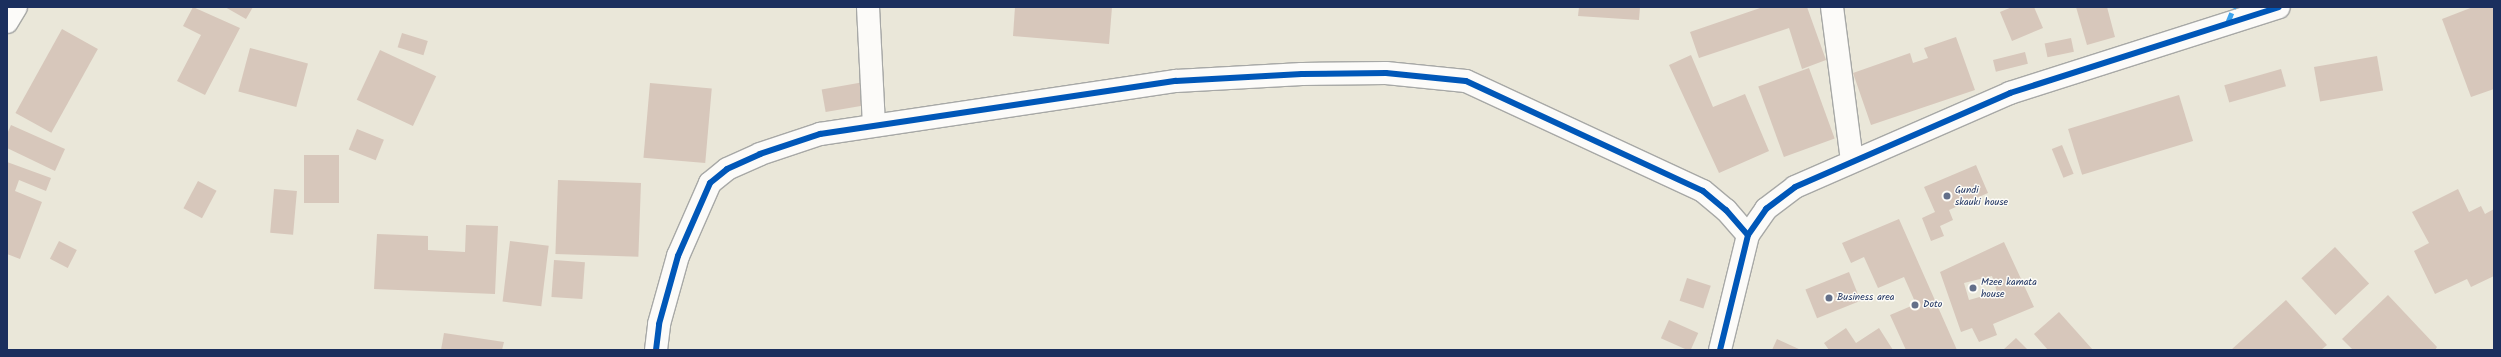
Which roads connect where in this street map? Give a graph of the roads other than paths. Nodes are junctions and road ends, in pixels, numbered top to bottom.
1 (16, 7) edge
2 (868, 7) edge
3 (1832, 7) edge
4 (2279, 7) edge
5 (7, 22) edge
6 (874, 124) junction
7 (1852, 160) junction
8 (1748, 235) junction
9 (656, 350) edge
10 (1720, 350) edge

1 - 5 street
2 - 6 street
3 - 7 street
4 - 7 street
6 - 8 street
6 - 9 street
7 - 8 street
8 - 10 street

